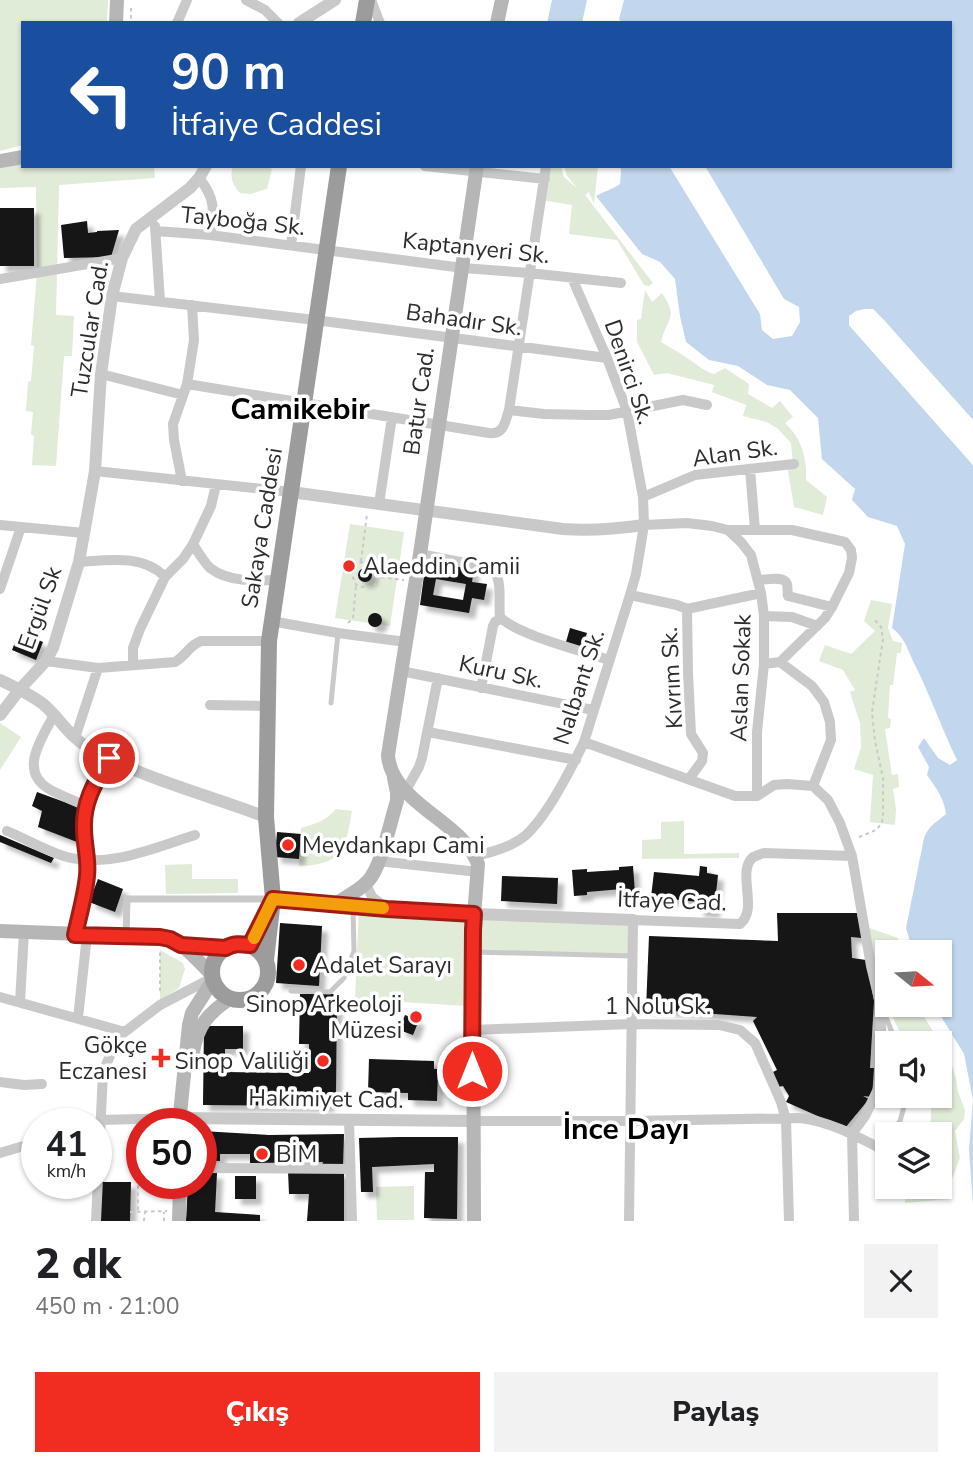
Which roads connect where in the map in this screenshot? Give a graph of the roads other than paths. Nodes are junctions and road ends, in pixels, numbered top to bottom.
1 (117, 0) edge
2 (187, 0) edge
3 (246, 0) edge
4 (334, 0) edge
5 (369, 0) edge
6 (498, 2) edge
7 (267, 5) edge
8 (314, 18) edge
9 (116, 21) edge
10 (178, 21) edge
11 (277, 21) edge
12 (364, 21) edge
13 (379, 21) edge
14 (497, 21) edge
15 (21, 157) edge
16 (0, 161) edge
17 (205, 168) edge
18 (301, 168) edge
19 (339, 168) edge
20 (546, 168) edge
21 (477, 169) edge
22 (199, 178) junction
23 (545, 179) junction
24 (153, 215) junction
25 (156, 231) junction
26 (210, 235) junction
27 (291, 245) junction
28 (326, 249) junction
29 (122, 258) junction
30 (463, 268) junction
31 (529, 273) junction
32 (572, 278) junction
33 (0, 279) edge
34 (621, 283) dead end
35 (113, 296) junction
36 (160, 301) junction
37 (192, 304) junction
38 (315, 320) junction
39 (452, 337) junction
40 (517, 346) junction
41 (607, 358) junction
42 (101, 374) junction
43 (187, 384) junction
44 (183, 395) junction
45 (303, 403) junction
46 (707, 405) dead end
47 (509, 410) junction
48 (627, 411) junction
49 (392, 417) junction
50 (439, 424) junction
51 (794, 464) dead end
52 (750, 469) junction
53 (95, 471) junction
54 (183, 481) junction
55 (216, 485) junction
56 (291, 492) junction
57 (643, 497) junction
58 (374, 503) junction
59 (426, 510) junction
60 (0, 525) edge
61 (644, 525) junction
62 (21, 527) junction
63 (728, 530) junction
64 (755, 530) junction
65 (84, 533) junction
66 (193, 544) junction
67 (420, 554) junction
68 (79, 562) junction
69 (165, 577) junction
70 (277, 580) junction
71 (758, 580) junction
72 (0, 589) edge
73 (761, 593) junction
74 (630, 595) junction
75 (832, 607) junction
76 (687, 609) junction
77 (764, 617) junction
78 (501, 618) junction
79 (271, 621) junction
80 (817, 626) junction
81 (338, 633) junction
82 (269, 641) junction
83 (406, 642) junction
84 (609, 660) junction
85 (46, 661) junction
86 (780, 663) junction
87 (764, 664) junction
88 (133, 665) junction
89 (98, 668) junction
90 (401, 671) junction
91 (438, 678) junction
92 (0, 680) edge
93 (481, 688) junction
94 (20, 689) junction
95 (331, 703) dead end
96 (210, 705) dead end
97 (267, 706) junction
98 (593, 710) junction
99 (0, 715) edge
100 (54, 715) junction
101 (428, 732) junction
102 (75, 738) junction
103 (584, 742) junction
104 (109, 758) junction
105 (576, 760) junction
106 (389, 762) junction
107 (689, 779) junction
108 (813, 786) junction
109 (405, 790) junction
110 (757, 796) junction
111 (85, 806) junction
112 (266, 817) junction
113 (7, 831) dead end
114 (195, 835) dead end
115 (475, 856) junction
116 (852, 856) junction
117 (88, 859) junction
118 (379, 861) junction
119 (478, 872) junction
120 (369, 880) junction
121 (273, 899) junction
122 (335, 904) junction
123 (354, 906) junction
124 (387, 909) junction
125 (474, 914) junction
126 (634, 920) junction
127 (0, 931) edge
128 (24, 932) junction
129 (81, 935) junction
130 (127, 936) junction
131 (181, 945) junction
132 (250, 945) junction
133 (226, 948) junction
134 (473, 952) junction
135 (632, 956) junction
136 (266, 960) junction
137 (213, 978) junction
138 (875, 982) edge
139 (291, 991) dead end
140 (0, 996) edge
141 (231, 999) junction
142 (20, 1002) junction
143 (881, 1017) edge
144 (78, 1018) junction
145 (631, 1024) junction
146 (472, 1030) junction
147 (125, 1031) junction
148 (0, 1082) edge
149 (42, 1084) dead end
150 (101, 1108) edge
151 (184, 1108) edge
152 (185, 1108) edge
153 (786, 1120) junction
154 (217, 1121) edge
155 (349, 1121) junction
156 (473, 1121) junction
157 (631, 1121) junction
158 (852, 1134) junction
159 (875, 1146) edge
160 (21, 1147) edge
161 (0, 1153) edge
162 (217, 1168) edge
163 (350, 1169) junction
164 (97, 1199) edge
165 (96, 1221) edge
166 (352, 1221) edge
167 (474, 1221) edge
168 (629, 1221) edge
169 (789, 1221) edge
170 (854, 1221) edge

1 - 9 main road
2 - 10 street
3 - 7 street
4 - 8 street
5 - 12 highway
5 - 13 street
6 - 14 main road
7 - 11 street
15 - 16 main road
17 - 22 street, Tuzcular Cad.
18 - 27 street
19 - 28 highway, Sakaya Caddesi
20 - 23 street
21 - 23 street
21 - 30 main road, Batur Cad.
22 - 24 street, Tuzcular Cad.
22 - 26 street
23 - 31 street
24 - 25 street
24 - 29 street, Tuzcular Cad.
25 - 26 street, Tayboğa Sk.
25 - 36 street
26 - 27 street, Tayboğa Sk.
27 - 28 street, Tayboğa Sk.
28 - 30 street, Kaptanyeri Sk.
28 - 38 highway, Sakaya Caddesi
29 - 33 street
29 - 35 street, Tuzcular Cad.
30 - 31 street, Kaptanyeri Sk.
30 - 39 main road, Batur Cad.
31 - 32 street, Kaptanyeri Sk.
31 - 40 street
32 - 34 street, Kaptanyeri Sk.
32 - 41 street, Denirci Sk.
35 - 36 street, Bahadır Sk.
35 - 42 street, Tuzcular Cad.
36 - 37 street, Bahadır Sk.
37 - 38 street, Bahadır Sk.
37 - 43 street
38 - 39 street, Bahadır Sk.
38 - 45 highway, Sakaya Caddesi
39 - 40 street, Bahadır Sk.
39 - 50 main road, Batur Cad.
40 - 41 street, Bahadır Sk.
40 - 47 street
41 - 48 street, Denirci Sk.
42 - 44 street
42 - 53 street, Tuzcular Cad.
43 - 44 street
43 - 45 street
44 - 54 street
45 - 49 street
45 - 56 highway, Sakaya Caddesi
46 - 48 street
47 - 48 street
47 - 50 street
48 - 57 street, Denirci Sk.
49 - 50 street
49 - 58 street
50 - 59 main road, Batur Cad.
51 - 52 street, Alan Sk.
52 - 57 street, Alan Sk.
52 - 64 street
53 - 54 street
53 - 65 street, Tuzcular Cad.
54 - 55 street
55 - 56 street
55 - 66 street
56 - 58 street
56 - 70 highway, Sakaya Caddesi
57 - 61 street, Denirci Sk.
58 - 59 street
59 - 61 street
59 - 67 main road, Batur Cad.
60 - 62 street
61 - 63 street
61 - 74 street, Nalbant Sk.
62 - 65 street
62 - 72 street
63 - 64 street
63 - 71 street, Aslan Sokak
64 - 75 street
65 - 68 street, Ergül Sk
66 - 69 street
66 - 70 street
67 - 78 street
67 - 83 main road, Batur Cad.
68 - 69 street
68 - 85 street, Ergül Sk
69 - 88 street
70 - 79 highway, Sakaya Caddesi
71 - 73 street, Aslan Sokak
71 - 75 street
73 - 76 street
73 - 77 street, Aslan Sokak
74 - 76 street
74 - 84 street, Nalbant Sk.
75 - 80 street
76 - 107 street, Kıvrım Sk.
77 - 80 street
77 - 87 street, Aslan Sokak
78 - 84 street
78 - 93 street
79 - 81 street
79 - 82 highway, Sakaya Caddesi
80 - 86 street
81 - 83 street
81 - 95 lane
82 - 88 street
82 - 97 highway, Sakaya Caddesi
83 - 90 main road, Batur Cad.
84 - 98 street, Nalbant Sk.
85 - 89 street
85 - 94 street, Ergül Sk
86 - 87 street
86 - 108 street
87 - 110 street, Aslan Sokak
88 - 89 street
89 - 102 street
90 - 91 street, Kuru Sk.
90 - 106 main road, Batur Cad.
91 - 93 street, Kuru Sk.
91 - 101 street
92 - 94 street
93 - 98 street, Kuru Sk.
94 - 99 street, Ergül Sk
94 - 100 street
96 - 97 street
97 - 112 highway, Sakaya Caddesi
98 - 103 street, Nalbant Sk.
100 - 102 street
100 - 111 street
101 - 105 street
101 - 109 street
102 - 104 street
103 - 105 street, Nalbant Sk.
103 - 107 street
104 - 111 street
104 - 112 street
105 - 115 street, Nalbant Sk.
106 - 109 main road
106 - 118 main road, Batur Cad.
107 - 110 street
108 - 110 street
108 - 116 street
109 - 115 main road
111 - 117 street
112 - 121 highway, Sakaya Caddesi
113 - 117 street
114 - 117 street
115 - 119 main road
116 - 126 street, İtfaye Cad.
116 - 138 street
117 - 129 street
118 - 119 street
118 - 120 main road, Batur Cad.
119 - 125 main road
120 - 122 main road
120 - 124 street
121 - 122 main road
121 - 130 street
121 - 132 highway
121 - 136 highway, Sakaya Caddesi
122 - 123 main road
123 - 124 main road
123 - 139 lane
124 - 125 main road
125 - 126 street, İtfaye Cad.
125 - 134 main road
126 - 135 street
127 - 128 main road
128 - 129 main road
128 - 142 street
129 - 130 main road
129 - 144 street
130 - 131 main road
131 - 133 main road
131 - 137 main road
132 - 133 highway
132 - 136 highway
133 - 137 highway
134 - 135 lane
134 - 146 main road
135 - 145 street
136 - 141 highway
137 - 141 highway
137 - 147 street
137 - 151 main road
140 - 142 street
141 - 152 main road
142 - 144 street
143 - 158 street
144 - 147 street
145 - 146 street, 1 Nolu Sk.
145 - 153 street, 1 Nolu Sk.
145 - 157 street
146 - 156 main road
147 - 150 street
148 - 149 street
153 - 157 street
153 - 158 street
153 - 169 street, 1 Nolu Sk.
154 - 155 street, Hakimiyet Cad.
155 - 156 street, Hakimiyet Cad.
155 - 163 street
156 - 157 street
156 - 167 main road
157 - 168 street
158 - 159 street
158 - 170 street
160 - 161 street
162 - 163 street
163 - 166 street
164 - 165 street

